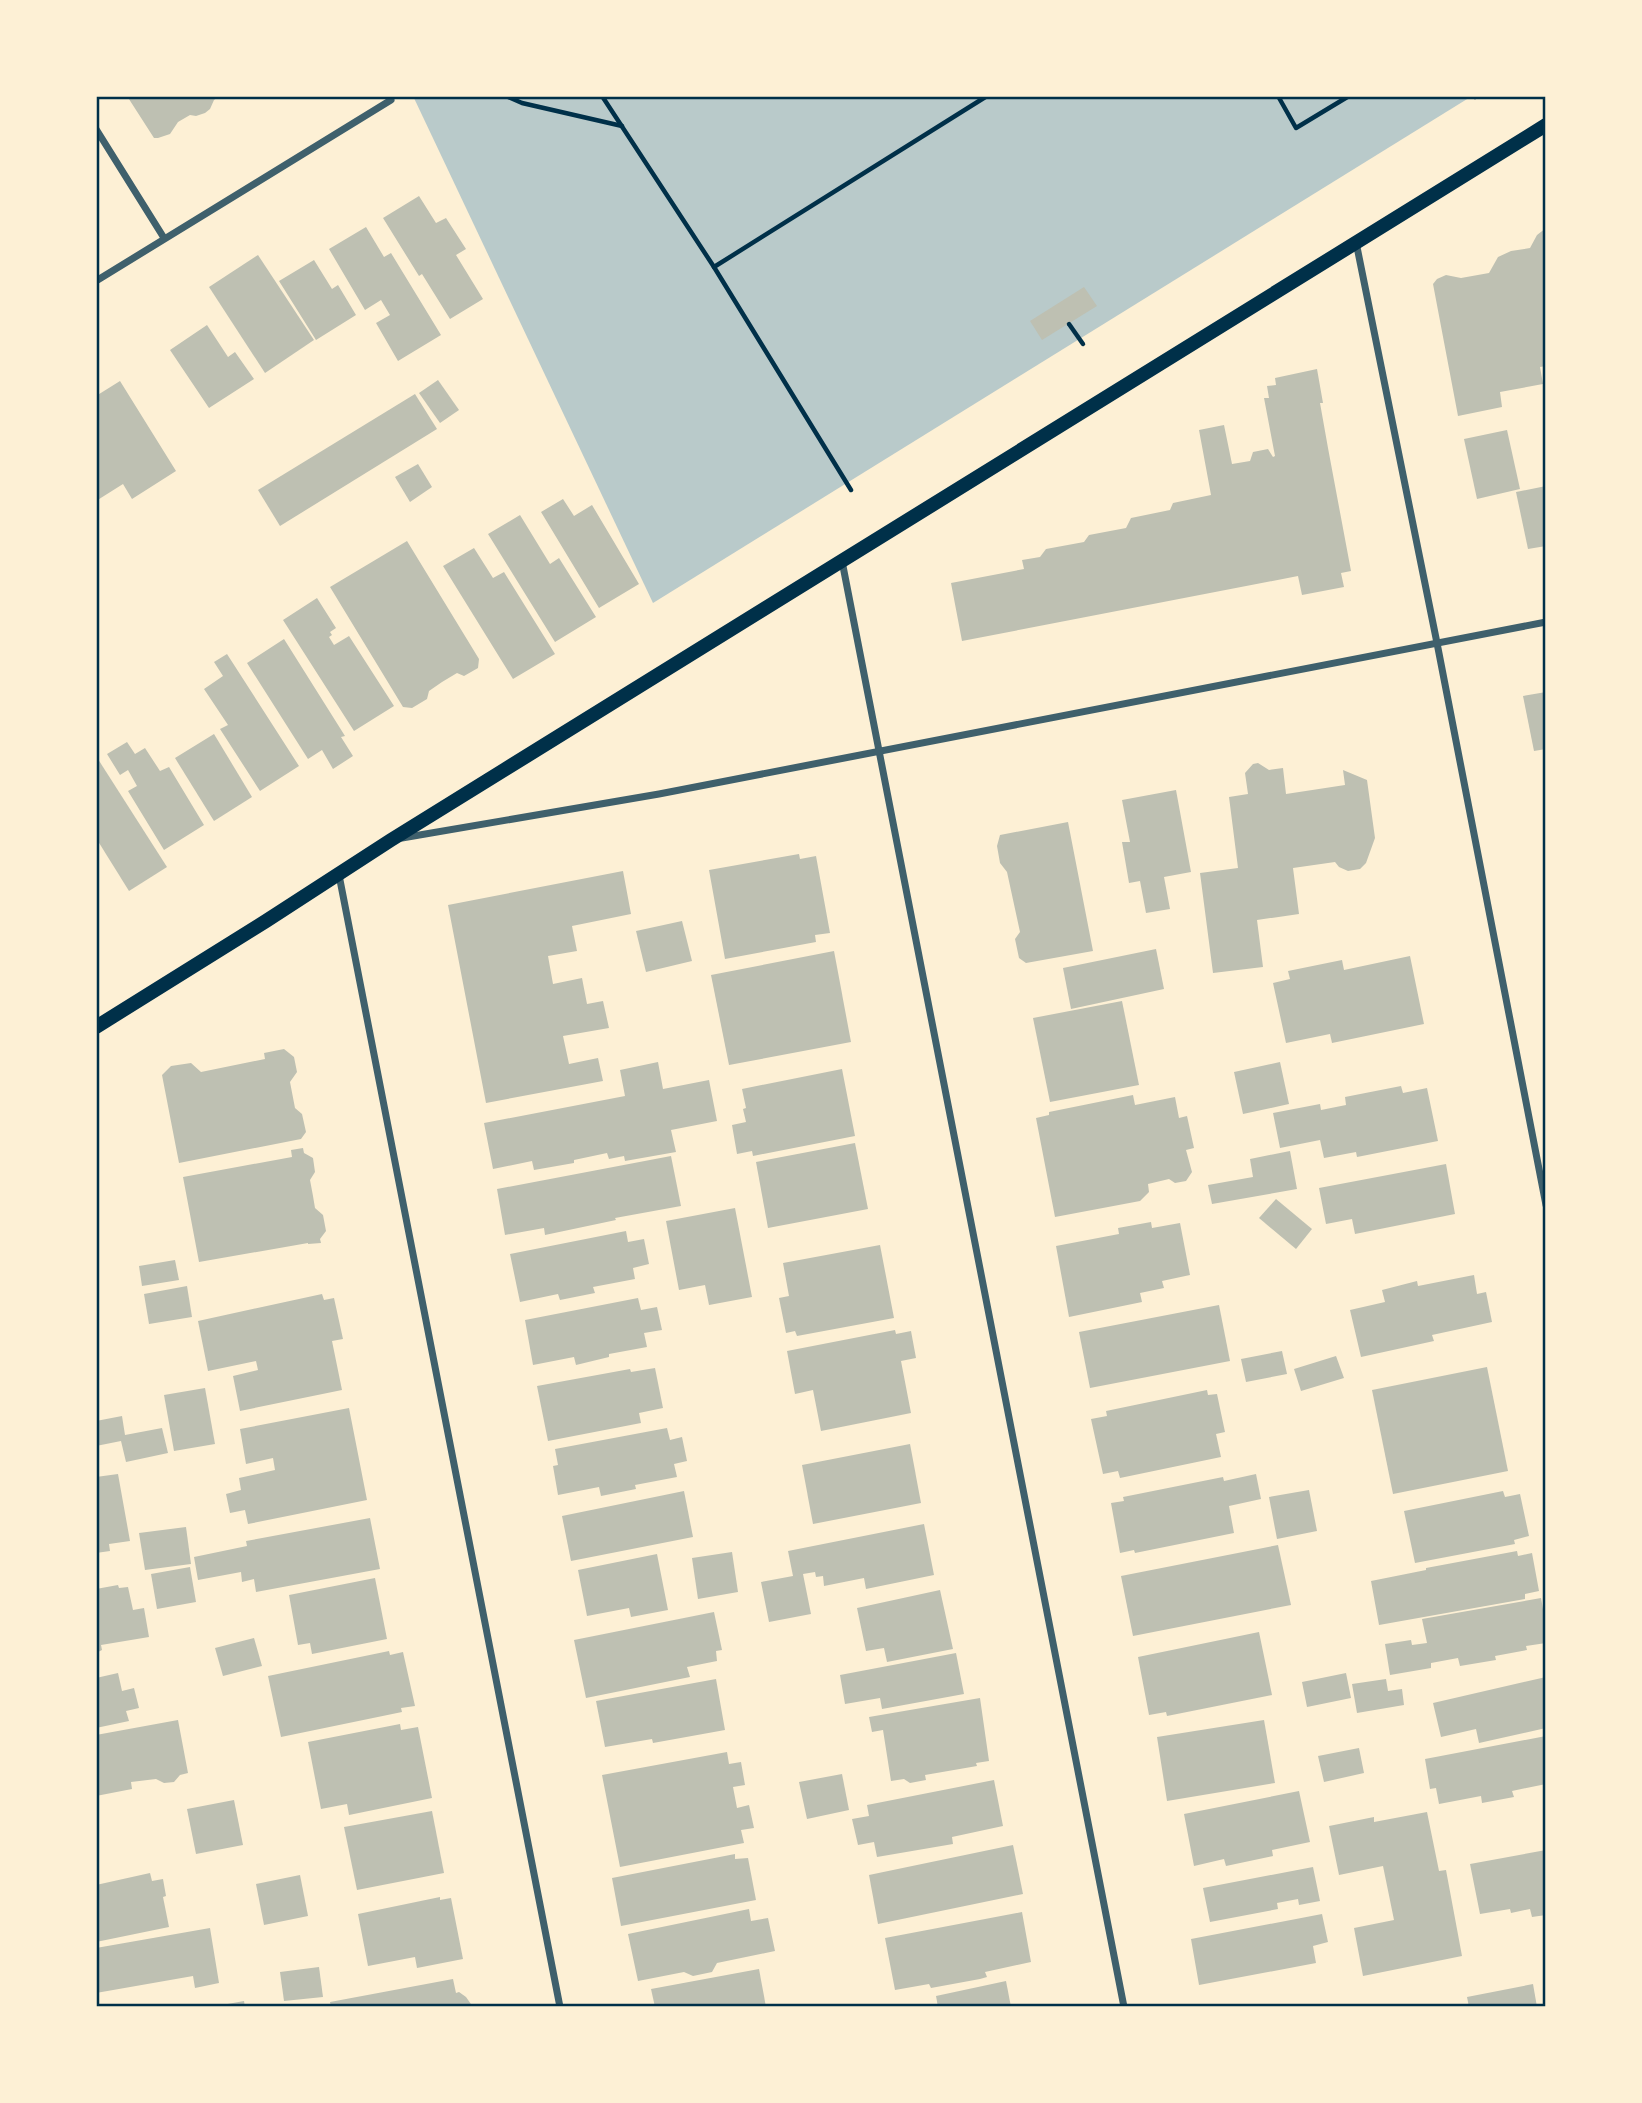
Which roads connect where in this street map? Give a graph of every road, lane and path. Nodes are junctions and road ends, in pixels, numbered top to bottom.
1 (506, 96) edge
2 (602, 96) edge
3 (987, 96) edge
4 (1278, 96) edge
5 (1349, 96) edge
6 (391, 100) dead end
7 (1546, 125) edge
8 (622, 127) junction
9 (96, 129) edge
10 (164, 238) junction
11 (1356, 242) junction
12 (714, 267) junction
13 (96, 281) edge
14 (1069, 324) dead end
15 (1083, 344) dead end
16 (851, 491) dead end
17 (842, 560) junction
18 (1546, 622) edge
19 (1437, 643) junction
20 (879, 752) junction
21 (391, 840) junction
22 (339, 875) junction
23 (96, 1027) edge
24 (1546, 1205) edge
25 (560, 2007) edge
26 (1124, 2007) edge

1 - 8 path
2 - 8 path
3 - 12 path
4 - 5 path
6 - 10 street
7 - 11 main road
8 - 12 path
9 - 10 street
10 - 13 street
11 - 17 main road
11 - 19 street
12 - 16 path
14 - 15 path
17 - 20 street
17 - 21 main road
18 - 19 street
19 - 20 street
19 - 24 street
20 - 21 street
20 - 26 street
21 - 22 main road
22 - 23 main road
22 - 25 street

